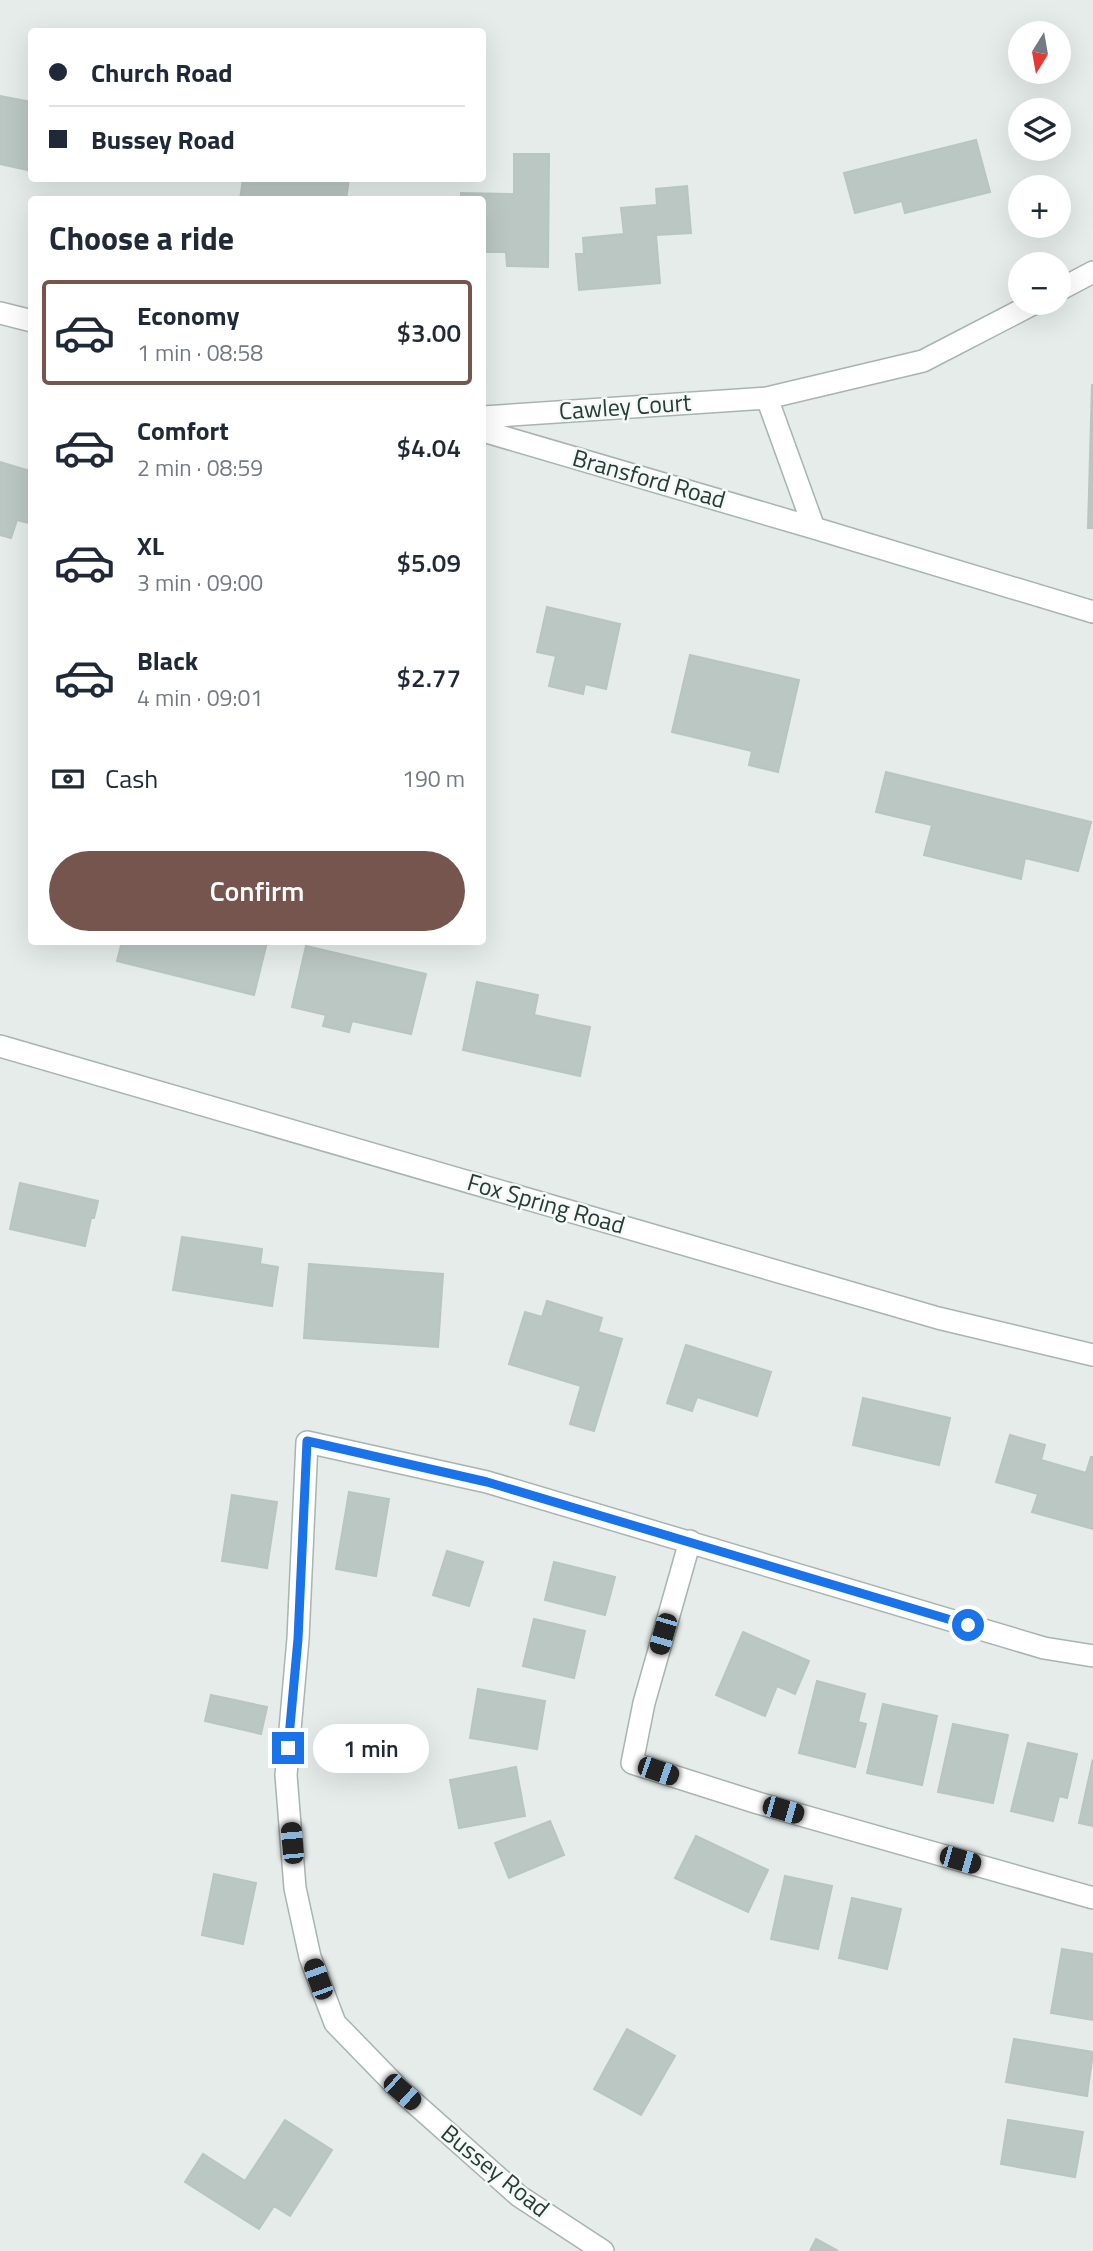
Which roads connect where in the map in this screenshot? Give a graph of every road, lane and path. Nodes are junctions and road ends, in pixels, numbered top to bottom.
1 (1093, 272) edge
2 (1071, 284) edge
3 (0, 313) edge
4 (1012, 315) edge
5 (28, 320) edge
6 (767, 398) junction
7 (486, 417) edge
8 (486, 432) edge
9 (814, 528) junction
10 (1093, 612) edge
11 (0, 1046) edge
12 (1093, 1355) edge
13 (690, 1541) junction
14 (1093, 1656) edge
15 (1093, 1898) edge
16 (603, 2251) edge

1 - 2 street
3 - 5 street
4 - 6 street
6 - 7 street, Cawley Court
6 - 9 street
8 - 9 street, Bransford Road
9 - 10 street, Bransford Road
11 - 12 street, Fox Spring Road
13 - 14 street
13 - 15 street
13 - 16 street, Bussey Road

